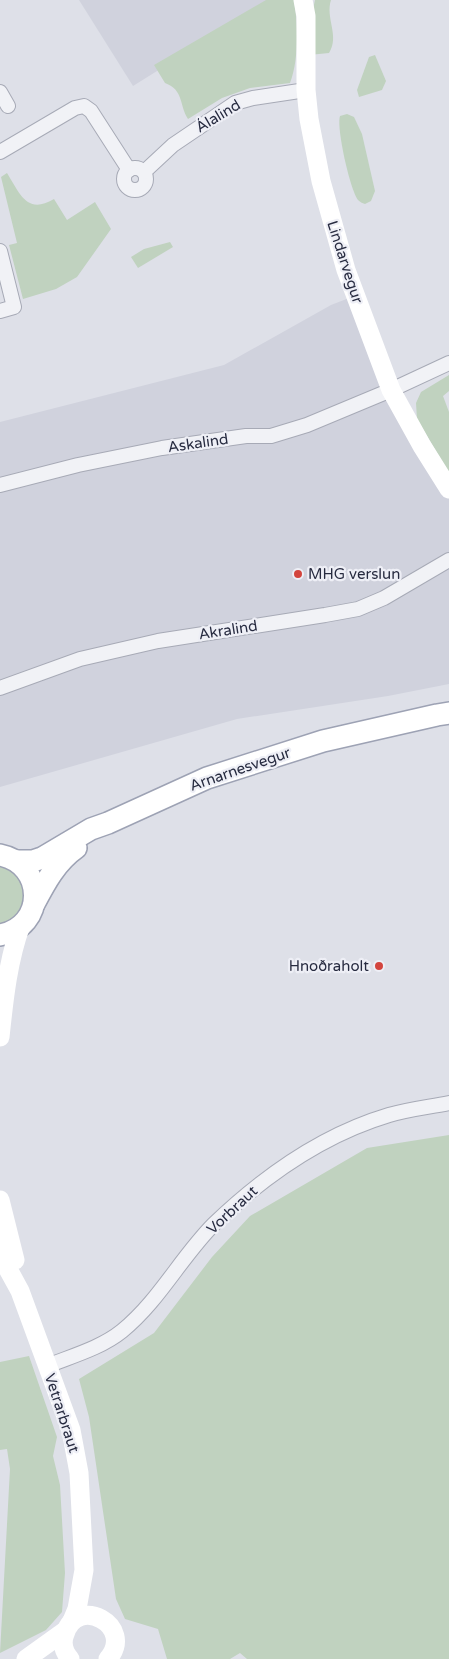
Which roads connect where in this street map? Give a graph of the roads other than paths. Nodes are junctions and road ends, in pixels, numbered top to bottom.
1 (307, 5) edge
2 (306, 90) junction
3 (0, 92) edge
4 (8, 106) dead end
5 (0, 152) edge
6 (129, 170) junction
7 (144, 172) junction
8 (0, 251) edge
9 (0, 311) edge
10 (449, 363) edge
11 (391, 390) junction
12 (0, 485) edge
13 (449, 489) edge
14 (449, 560) edge
15 (0, 688) edge
16 (449, 714) edge
17 (449, 723) edge
18 (377, 730) junction
19 (108, 823) junction
20 (9, 858) edge
21 (34, 904) junction
22 (22, 925) junction
23 (0, 935) edge
24 (0, 1037) edge
25 (449, 1103) edge
26 (0, 1200) edge
27 (0, 1246) edge
28 (20, 1291) junction
29 (47, 1366) junction
30 (84, 1570) junction
31 (101, 1618) junction
32 (69, 1626) junction
33 (26, 1659) edge
34 (70, 1659) edge
35 (108, 1659) edge

1 - 2 street, Lindarvegur
2 - 7 street, Álalind
2 - 11 street, Lindarvegur
3 - 4 street
5 - 6 street
6 - 7 street
6 - 7 street
8 - 9 street
10 - 11 street, Askalind
11 - 12 street, Askalind
11 - 13 street, Lindarvegur
14 - 15 street, Akralind
16 - 18 main road, Arnarnesvegur
17 - 18 main road, Arnarnesvegur
18 - 19 main road, Arnarnesvegur
19 - 20 main road, Arnarnesvegur
19 - 21 main road, Arnarnesvegur
20 - 21 main road
21 - 22 main road, Arnarnesvegur
22 - 23 main road
22 - 24 street
25 - 29 street, Vorbraut
26 - 28 street, Vetrarbraut
27 - 28 street, Vetrarbraut
28 - 29 street, Vetrarbraut
29 - 30 street, Vetrarbraut
30 - 31 street, Vetrarbraut
30 - 32 street, Vetrarbraut
31 - 32 street
31 - 35 street, Vetrarbraut
32 - 33 street
32 - 34 street, Vetrarbraut

